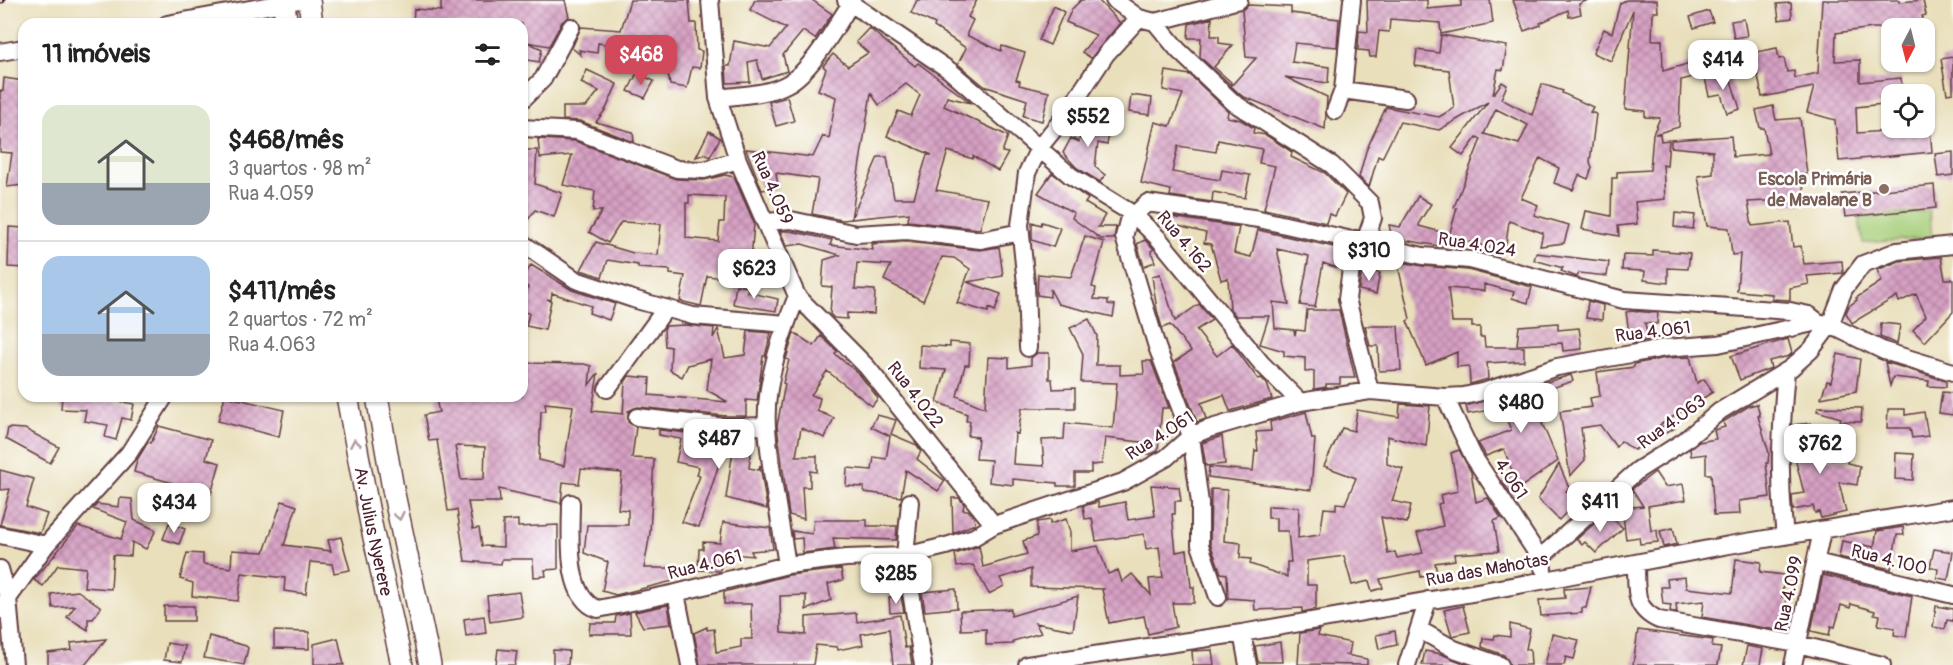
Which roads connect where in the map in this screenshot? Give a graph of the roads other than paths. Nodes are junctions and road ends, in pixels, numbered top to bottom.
1 (309, 0) edge
2 (710, 0) edge
3 (1114, 0) edge
4 (1239, 0) edge
5 (1352, 0) edge
6 (289, 1) edge
7 (849, 1) edge
8 (217, 18) edge
9 (288, 18) edge
10 (311, 18) edge
11 (1138, 18) junction
12 (1155, 22) junction
13 (571, 27) dead end
14 (18, 49) edge
15 (0, 52) edge
16 (1343, 90) junction
17 (528, 94) edge
18 (718, 98) junction
19 (1406, 99) dead end
20 (1335, 111) dead end
21 (528, 128) edge
22 (1039, 148) junction
23 (738, 160) junction
24 (1133, 214) junction
25 (766, 222) junction
26 (1021, 232) junction
27 (1359, 241) junction
28 (1953, 246) edge
29 (528, 247) edge
30 (797, 296) junction
31 (666, 308) junction
32 (1824, 323) junction
33 (786, 324) junction
34 (1028, 348) dead end
35 (1786, 371) junction
36 (1953, 372) edge
37 (607, 389) dead end
38 (1370, 391) junction
39 (1445, 397) junction
40 (161, 402) edge
41 (348, 402) edge
42 (378, 402) edge
43 (1300, 402) junction
44 (637, 417) dead end
45 (767, 426) junction
46 (1191, 436) junction
47 (910, 502) dead end
48 (571, 503) dead end
49 (1953, 508) edge
50 (1921, 514) junction
51 (1953, 522) edge
52 (994, 525) junction
53 (1822, 531) junction
54 (0, 535) edge
55 (1785, 536) junction
56 (46, 545) junction
57 (905, 556) junction
58 (1540, 558) junction
59 (1816, 562) junction
60 (1636, 563) junction
61 (787, 565) junction
62 (0, 569) edge
63 (1546, 580) junction
64 (676, 593) junction
65 (1953, 596) edge
66 (1218, 597) dead end
67 (1428, 600) junction
68 (4, 604) edge
69 (1420, 630) junction
70 (1242, 633) junction
71 (1798, 644) junction
72 (1129, 658) edge
73 (14, 665) edge
74 (402, 665) edge
75 (430, 665) edge
76 (690, 665) edge
77 (923, 665) edge
78 (1027, 665) edge
79 (1248, 665) edge
80 (1407, 665) edge
81 (1500, 665) edge
82 (1793, 665) edge
83 (1882, 665) edge

1 - 10 main road
2 - 18 street, Rua 4.059
3 - 11 street
4 - 12 street
5 - 16 street
6 - 8 street
6 - 9 main road
7 - 18 street
7 - 22 street, Rua 4.162
11 - 12 street
11 - 22 street
12 - 27 street
13 - 17 street
14 - 15 street
16 - 19 street
16 - 20 street
18 - 23 street, Rua 4.059
21 - 23 street
22 - 24 street, Rua 4.162
22 - 26 street
23 - 25 street, Rua 4.059
24 - 27 street, Rua 4.024
24 - 43 street, Rua 4.162
24 - 46 street
25 - 26 street
25 - 30 street, Rua 4.059
26 - 34 street
27 - 32 street, Rua 4.024
27 - 38 street
28 - 32 street, Rua 4.063
29 - 31 street
30 - 33 street
30 - 52 street, Rua 4.022
31 - 33 street
31 - 37 street
32 - 35 street, Rua 4.063
32 - 36 street, Rua 4.024
32 - 39 street, Rua 4.061
33 - 45 street
35 - 55 street
35 - 58 street, Rua 4.063
38 - 39 street, Rua 4.061
38 - 43 street, Rua 4.061
39 - 58 street, 4.061
40 - 56 street
74 -> 41 main road, Av. Julius Nyerere
42 -> 75 main road, Av. Julius Nyerere
43 - 46 street, Rua 4.061
44 - 45 street
45 - 61 street
46 - 52 street, Rua 4.061
46 - 66 street
47 - 57 street
48 - 64 street, Rua 4.061
49 - 50 street, Rua das Mahotas
50 - 51 street
50 - 53 street, Rua das Mahotas
52 - 57 street, Rua 4.061
53 - 55 street, Rua das Mahotas
53 - 59 street, Rua 4.099
54 - 56 street
55 - 60 street, Rua das Mahotas
56 - 68 street
57 - 61 street, Rua 4.061
57 - 77 street
58 - 63 street, 4.061
59 - 65 street, Rua 4.100
59 - 71 street, Rua 4.099
60 - 63 street, Rua das Mahotas
60 - 71 street
61 - 64 street, Rua 4.061
62 - 68 street
63 - 67 street, Rua das Mahotas
64 - 76 street
67 - 69 street
67 - 70 street, Rua das Mahotas
68 - 73 street
69 - 80 street
69 - 81 street
70 - 72 street, Rua das Mahotas
70 - 79 street
71 - 82 street, Rua 4.099
71 - 83 street
72 - 78 street, Rua das Mahotas

